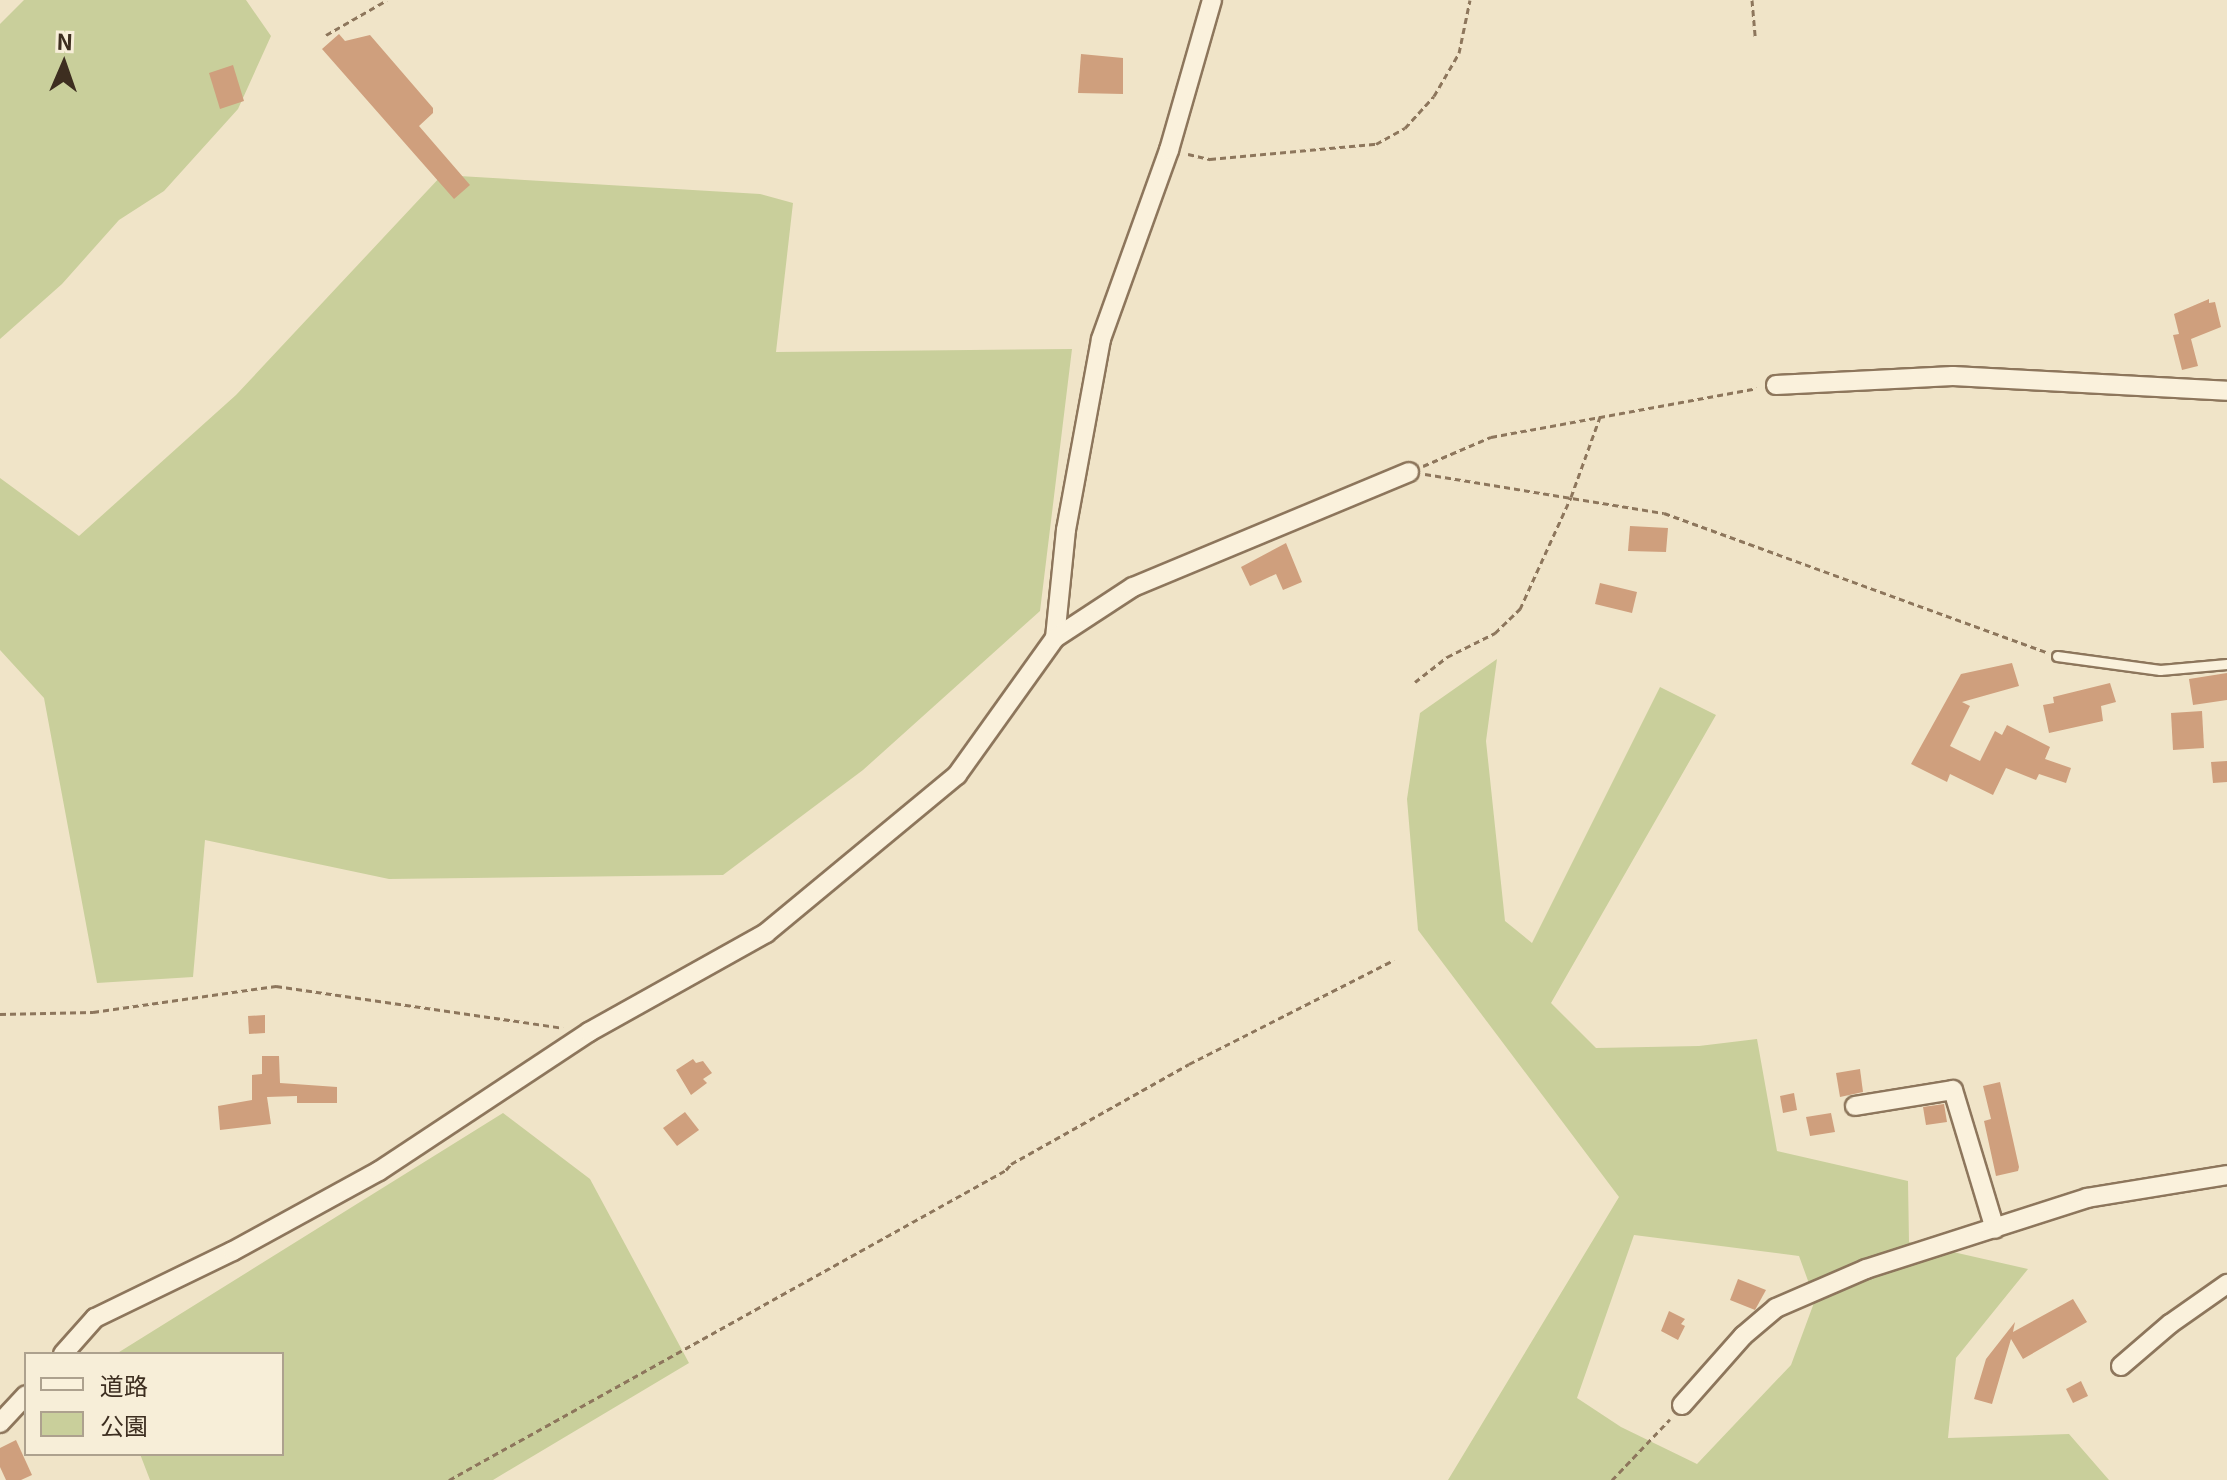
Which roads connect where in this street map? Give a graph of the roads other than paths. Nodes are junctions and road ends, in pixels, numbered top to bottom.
1 (1212, 0) edge
2 (1776, 385) road end
3 (2227, 391) edge
4 (1409, 472) road end
5 (1055, 638) junction
6 (2057, 656) road end
7 (2227, 664) edge
8 (1855, 1106) dead end
9 (2227, 1175) edge
10 (1995, 1229) junction
11 (2227, 1284) edge
12 (65, 1352) edge
13 (2121, 1366) dead end
14 (24, 1397) edge
15 (1682, 1405) road end
16 (0, 1423) edge

1 - 5 street
2 - 3 street
4 - 5 street
5 - 12 street
6 - 7 lane
8 - 10 street
9 - 10 street
10 - 15 street
11 - 13 street
14 - 16 street

